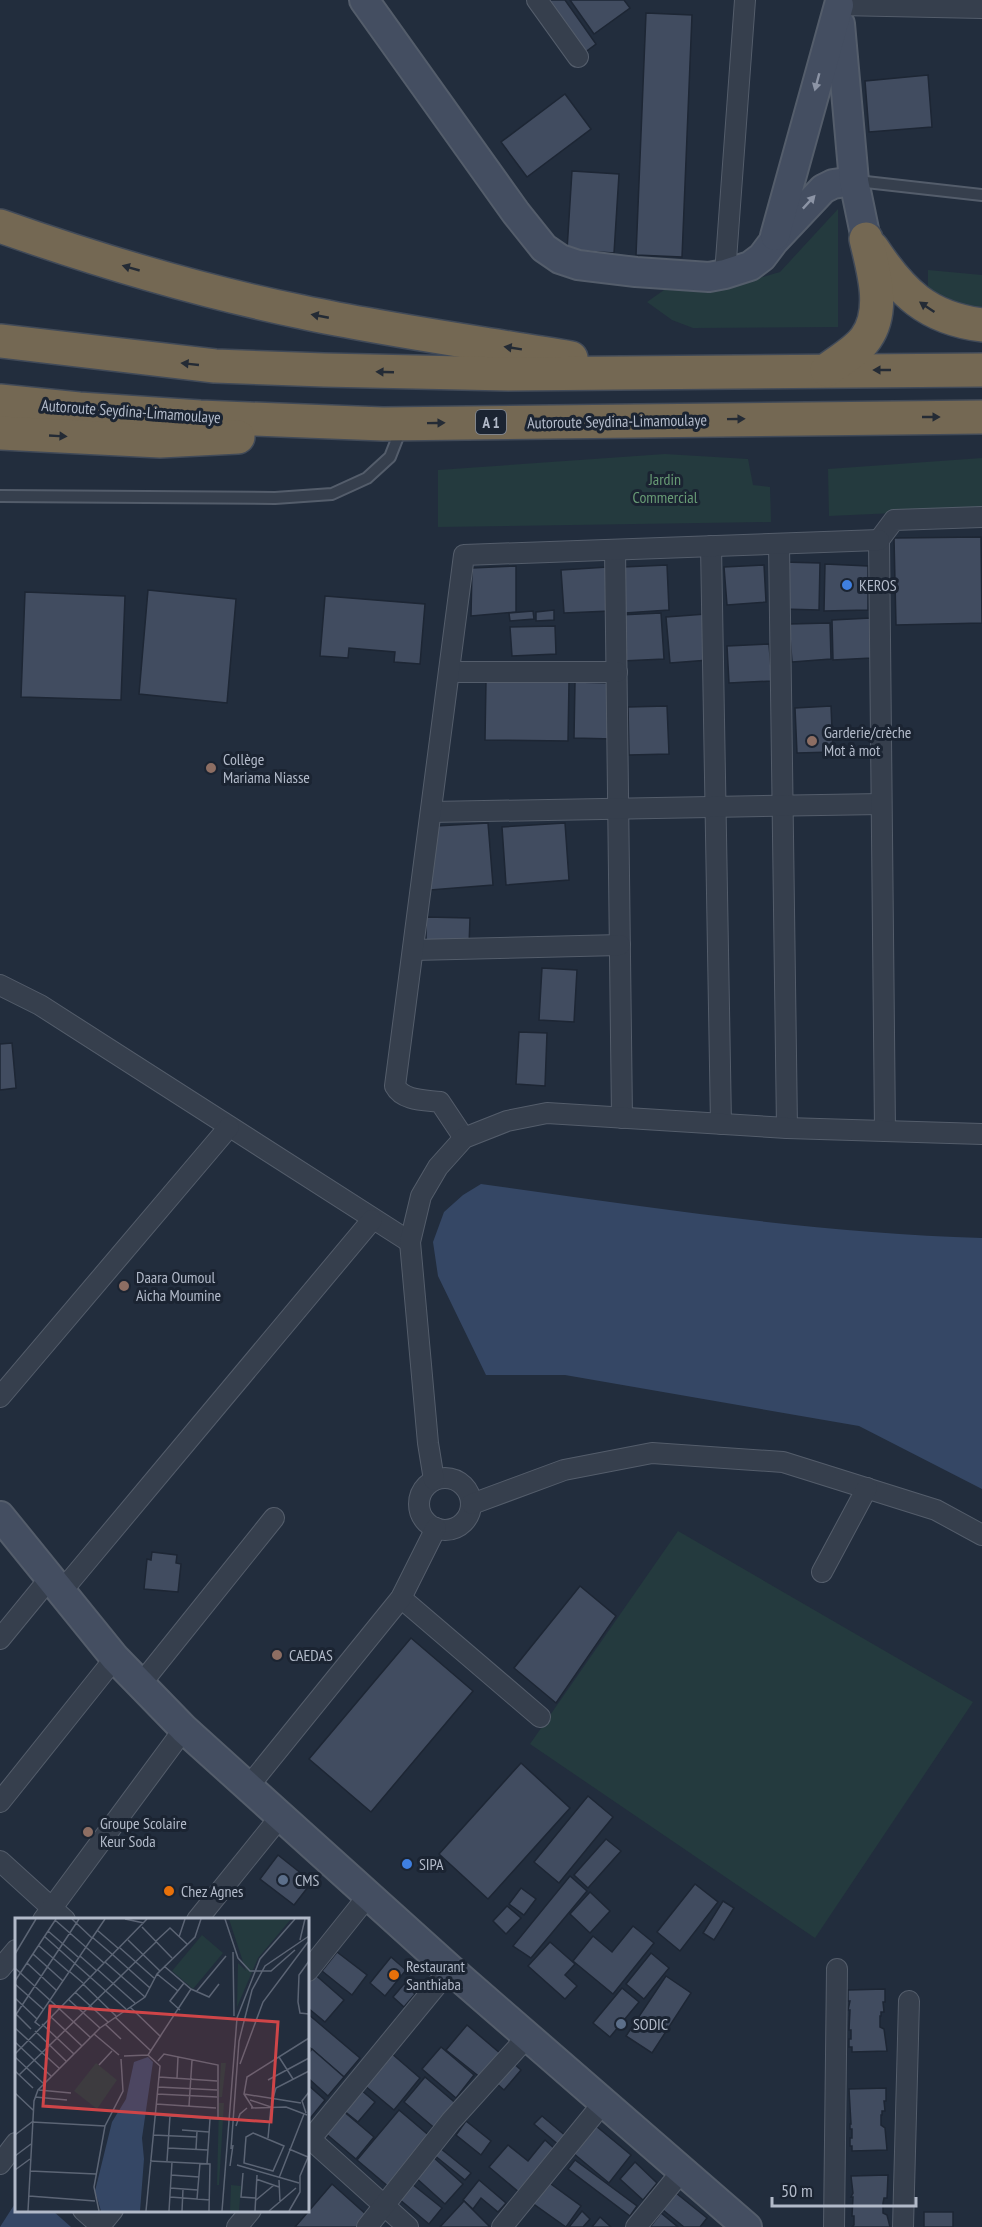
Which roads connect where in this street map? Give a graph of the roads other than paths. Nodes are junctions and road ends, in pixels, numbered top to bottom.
1 (364, 0) edge
2 (537, 0) edge
3 (745, 0) edge
4 (838, 3) edge
5 (982, 8) edge
6 (578, 57) dead end
7 (854, 181) junction
8 (982, 195) edge
9 (0, 226) edge
10 (866, 239) junction
11 (774, 241) junction
12 (725, 274) junction
13 (982, 325) edge
14 (0, 341) edge
15 (982, 369) edge
16 (827, 370) junction
17 (695, 372) junction
18 (0, 401) edge
19 (982, 417) edge
20 (394, 423) junction
21 (0, 433) edge
22 (0, 496) edge
23 (982, 517) edge
24 (879, 540) junction
25 (779, 544) junction
26 (711, 546) junction
27 (615, 550) junction
28 (449, 672) junction
29 (616, 672) junction
30 (881, 804) junction
31 (782, 806) junction
32 (715, 807) junction
33 (618, 809) junction
34 (431, 812) junction
35 (620, 945) junction
36 (413, 950) junction
37 (0, 985) edge
38 (622, 1118) junction
39 (721, 1124) junction
40 (229, 1127) junction
41 (787, 1128) junction
42 (885, 1131) junction
43 (982, 1134) edge
44 (464, 1138) junction
45 (372, 1220) junction
46 (410, 1242) junction
47 (0, 1397) edge
48 (434, 1480) junction
49 (867, 1488) junction
50 (471, 1504) junction
51 (0, 1516) edge
52 (274, 1518) dead end
53 (436, 1528) junction
54 (982, 1535) edge
55 (822, 1572) dead end
56 (55, 1585) junction
57 (401, 1598) junction
58 (0, 1639) edge
59 (115, 1658) junction
60 (140, 1685) junction
61 (540, 1717) dead end
62 (184, 1729) junction
63 (248, 1787) junction
64 (0, 1802) edge
65 (280, 1817) junction
66 (0, 1861) edge
67 (368, 1896) junction
68 (53, 1916) edge
69 (199, 1918) edge
70 (15, 1951) edge
71 (0, 1969) edge
72 (837, 1969) dead end
73 (309, 1970) edge
74 (450, 1970) junction
75 (909, 2001) dead end
76 (527, 2037) junction
77 (603, 2103) junction
78 (309, 2138) edge
79 (309, 2140) edge
80 (11, 2145) edge
81 (0, 2164) edge
82 (682, 2171) junction
83 (384, 2205) junction
84 (85, 2212) edge
85 (250, 2212) edge
86 (105, 2221) edge
87 (237, 2227) edge
88 (367, 2227) edge
89 (408, 2227) edge
90 (502, 2227) edge
91 (636, 2227) edge
92 (747, 2227) edge
93 (834, 2227) edge
94 (903, 2227) edge

1 - 12 street
2 - 6 street
3 - 12 street
4 - 5 street
4 - 7 street
4 -> 11 street
7 - 8 lane
7 - 10 street
11 -> 7 street
17 -> 9 highway
13 -> 10 highway
10 - 16 highway
11 - 12 street
17 -> 14 highway
15 -> 16 highway
16 - 17 highway
18 - 20 highway, Autoroute Seydina-Limamoulaye / A 1
20 -> 19 highway, Autoroute Seydina-Limamoulaye / A 1
21 -> 20 highway
20 - 22 lane
23 - 24 street
24 - 25 street
24 - 30 street
25 - 26 street
25 - 31 street
26 - 27 street
26 - 32 street
27 - 28 street
27 - 29 street
28 - 29 street
28 - 34 street
29 - 33 street
30 - 31 street
30 - 42 street
31 - 32 street
31 - 41 street
32 - 33 street
32 - 39 street
33 - 34 street
33 - 35 street
34 - 36 street
35 - 36 street
35 - 38 street
36 - 44 street
37 - 40 street
38 - 39 street
38 - 44 street
39 - 41 street
40 - 45 street
40 - 47 street
41 - 42 street
42 - 43 street
44 - 46 street
45 - 46 street
45 - 56 street
46 - 48 street
48 - 50 street
48 - 53 street
49 - 50 street
49 - 54 street
49 - 55 street
50 - 53 street
51 - 56 street
52 - 60 street
53 - 57 street
56 - 58 street
56 - 59 street
57 - 61 street
57 - 63 street
59 - 60 street
59 - 64 street
60 - 62 street
62 - 63 street
62 - 68 street
63 - 65 street
65 - 67 street
65 - 69 street
66 - 68 street
67 - 73 street
67 - 74 street
70 - 71 street
72 - 93 street
74 - 76 street
74 - 78 street
75 - 94 street
76 - 77 street
76 - 83 street
77 - 82 street
77 - 90 street
79 - 83 street
80 - 81 street
82 - 91 street
82 - 92 street
83 - 88 street
83 - 89 street
84 - 86 street
85 - 87 street

